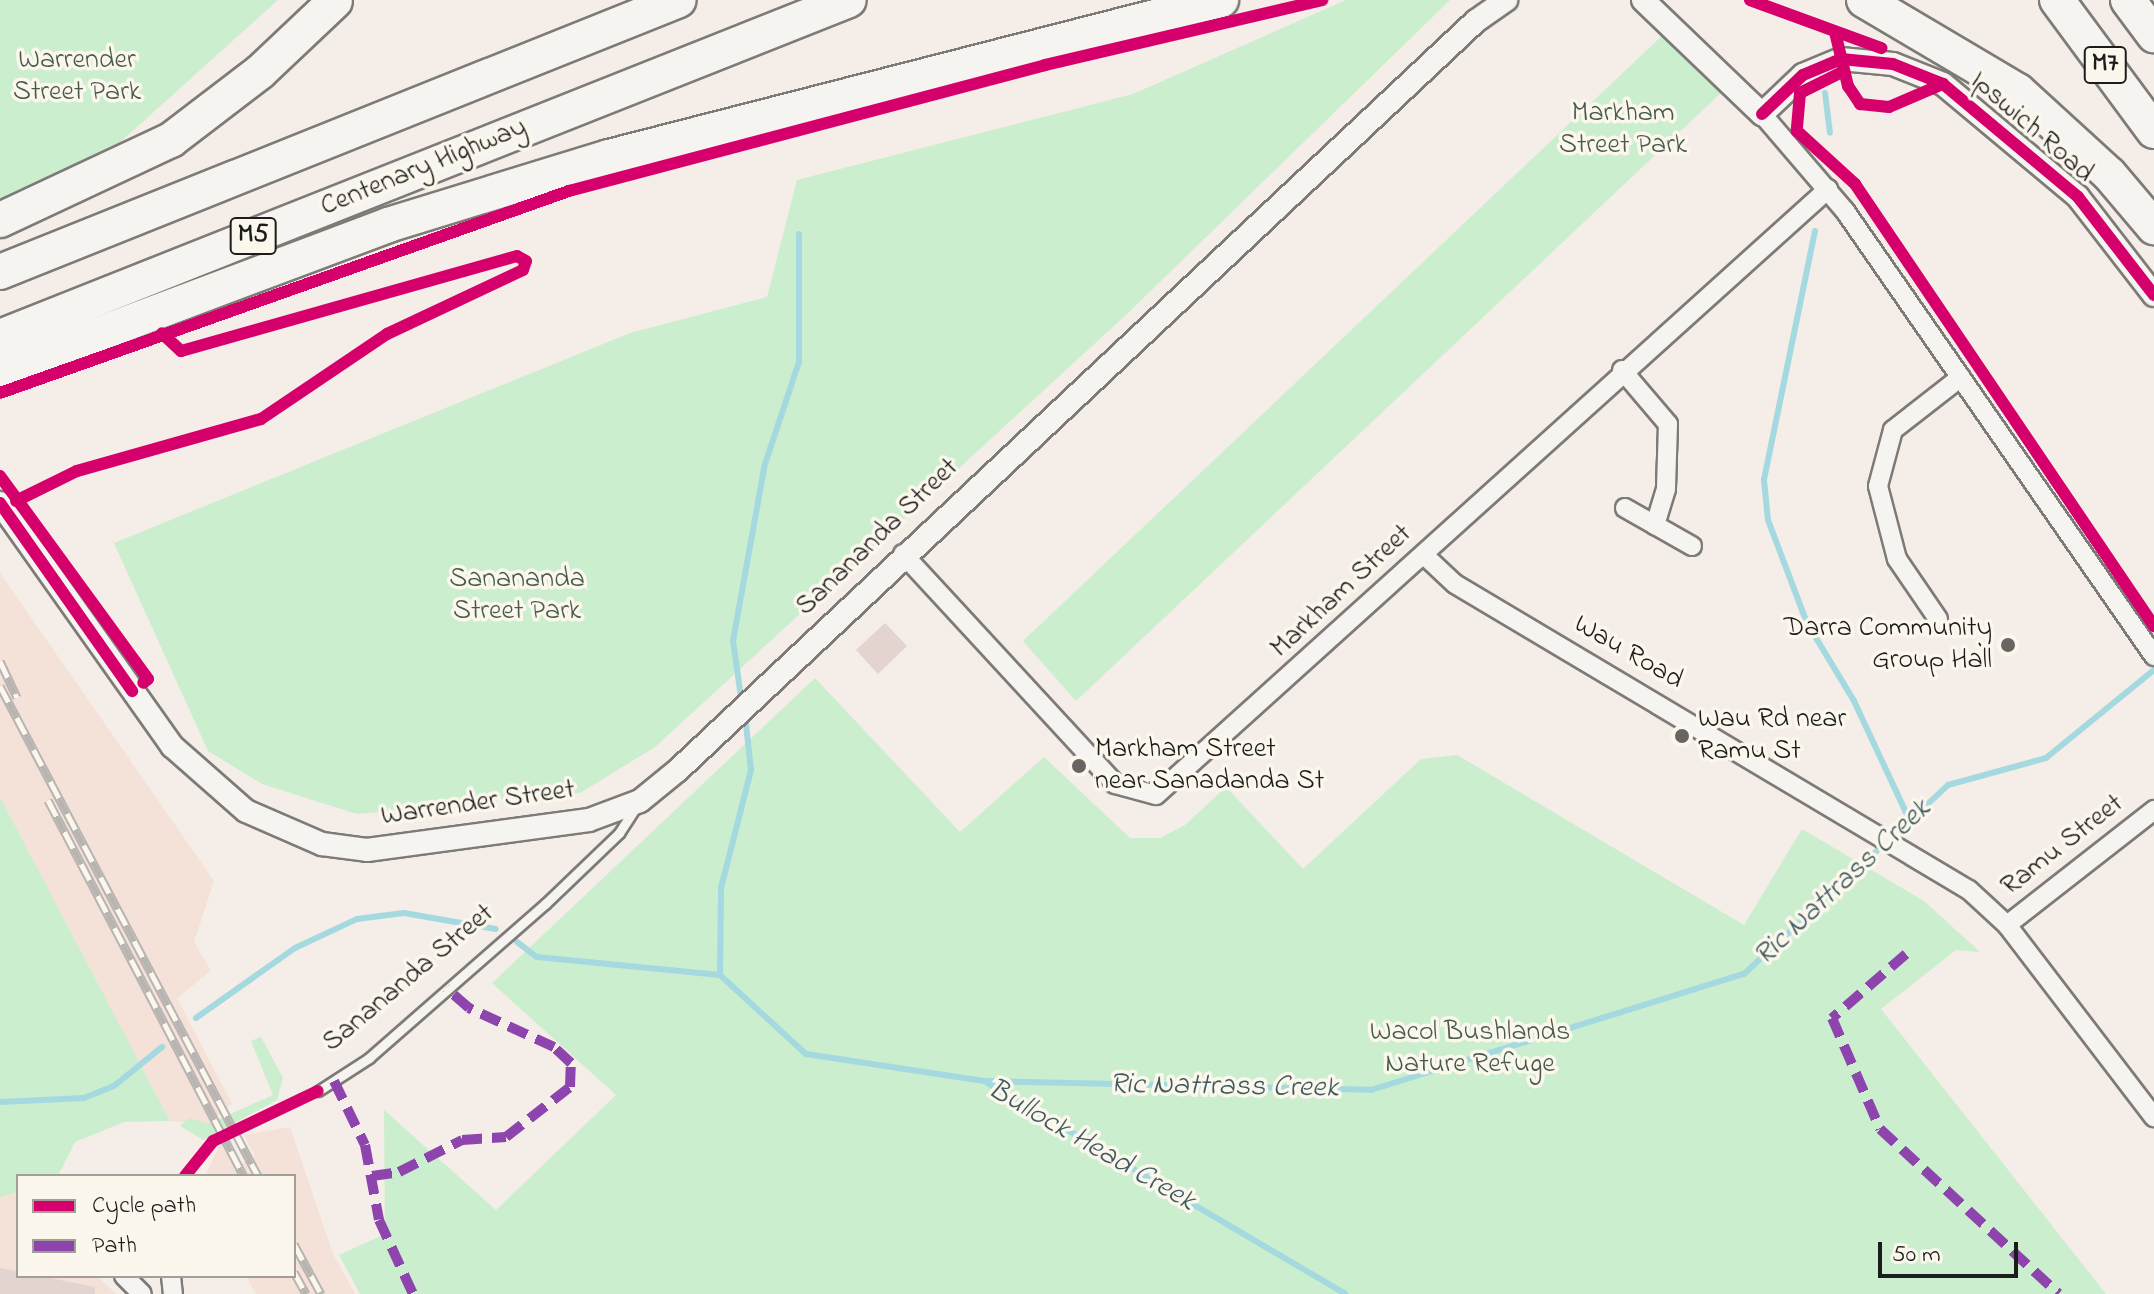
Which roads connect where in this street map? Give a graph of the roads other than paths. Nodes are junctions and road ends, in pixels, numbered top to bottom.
1 (679, 0) edge
2 (849, 0) edge
3 (1221, 0) edge
4 (1506, 0) edge
5 (1643, 0) edge
6 (1864, 0) edge
7 (2057, 0) edge
8 (2128, 0) edge
9 (335, 1) edge
10 (2154, 35) edge
11 (1756, 108) junction
12 (2154, 131) edge
13 (1828, 189) junction
14 (0, 220) edge
15 (2154, 227) edge
16 (0, 272) edge
17 (2154, 295) edge
18 (0, 337) edge
19 (1622, 370) junction
20 (0, 371) edge
21 (1961, 377) junction
22 (0, 503) edge
23 (1625, 508) dead end
24 (1655, 525) junction
25 (1692, 546) dead end
26 (903, 554) junction
27 (1424, 555) junction
28 (1938, 619) dead end
29 (2152, 652) edge
30 (640, 801) junction
31 (2154, 810) edge
32 (2007, 925) junction
33 (318, 1091) dead end
34 (2154, 1117) edge
35 (126, 1278) edge
36 (142, 1294) edge

1 - 16 highway, M5
2 - 18 highway, Centenary Highway / M5
3 - 20 highway
4 - 26 street, Sanananda Street
5 - 11 street
6 - 15 highway
7 - 12 highway, M7
8 - 10 highway, M7
9 - 14 highway
11 - 13 street
11 - 17 street, Ipswich Road
13 - 19 street, Markham Street
13 - 21 street
19 - 24 street
19 - 27 street, Markham Street
21 - 28 street
21 - 29 street
22 - 30 street, Warrender Street
23 - 24 street
24 - 25 street
26 - 27 street, Markham Street
26 - 30 street, Sanananda Street
27 - 32 street, Wau Road
30 - 33 lane, Sanananda Street
31 - 32 street, Ramu Street
32 - 34 street, Wau Road
35 - 36 street

